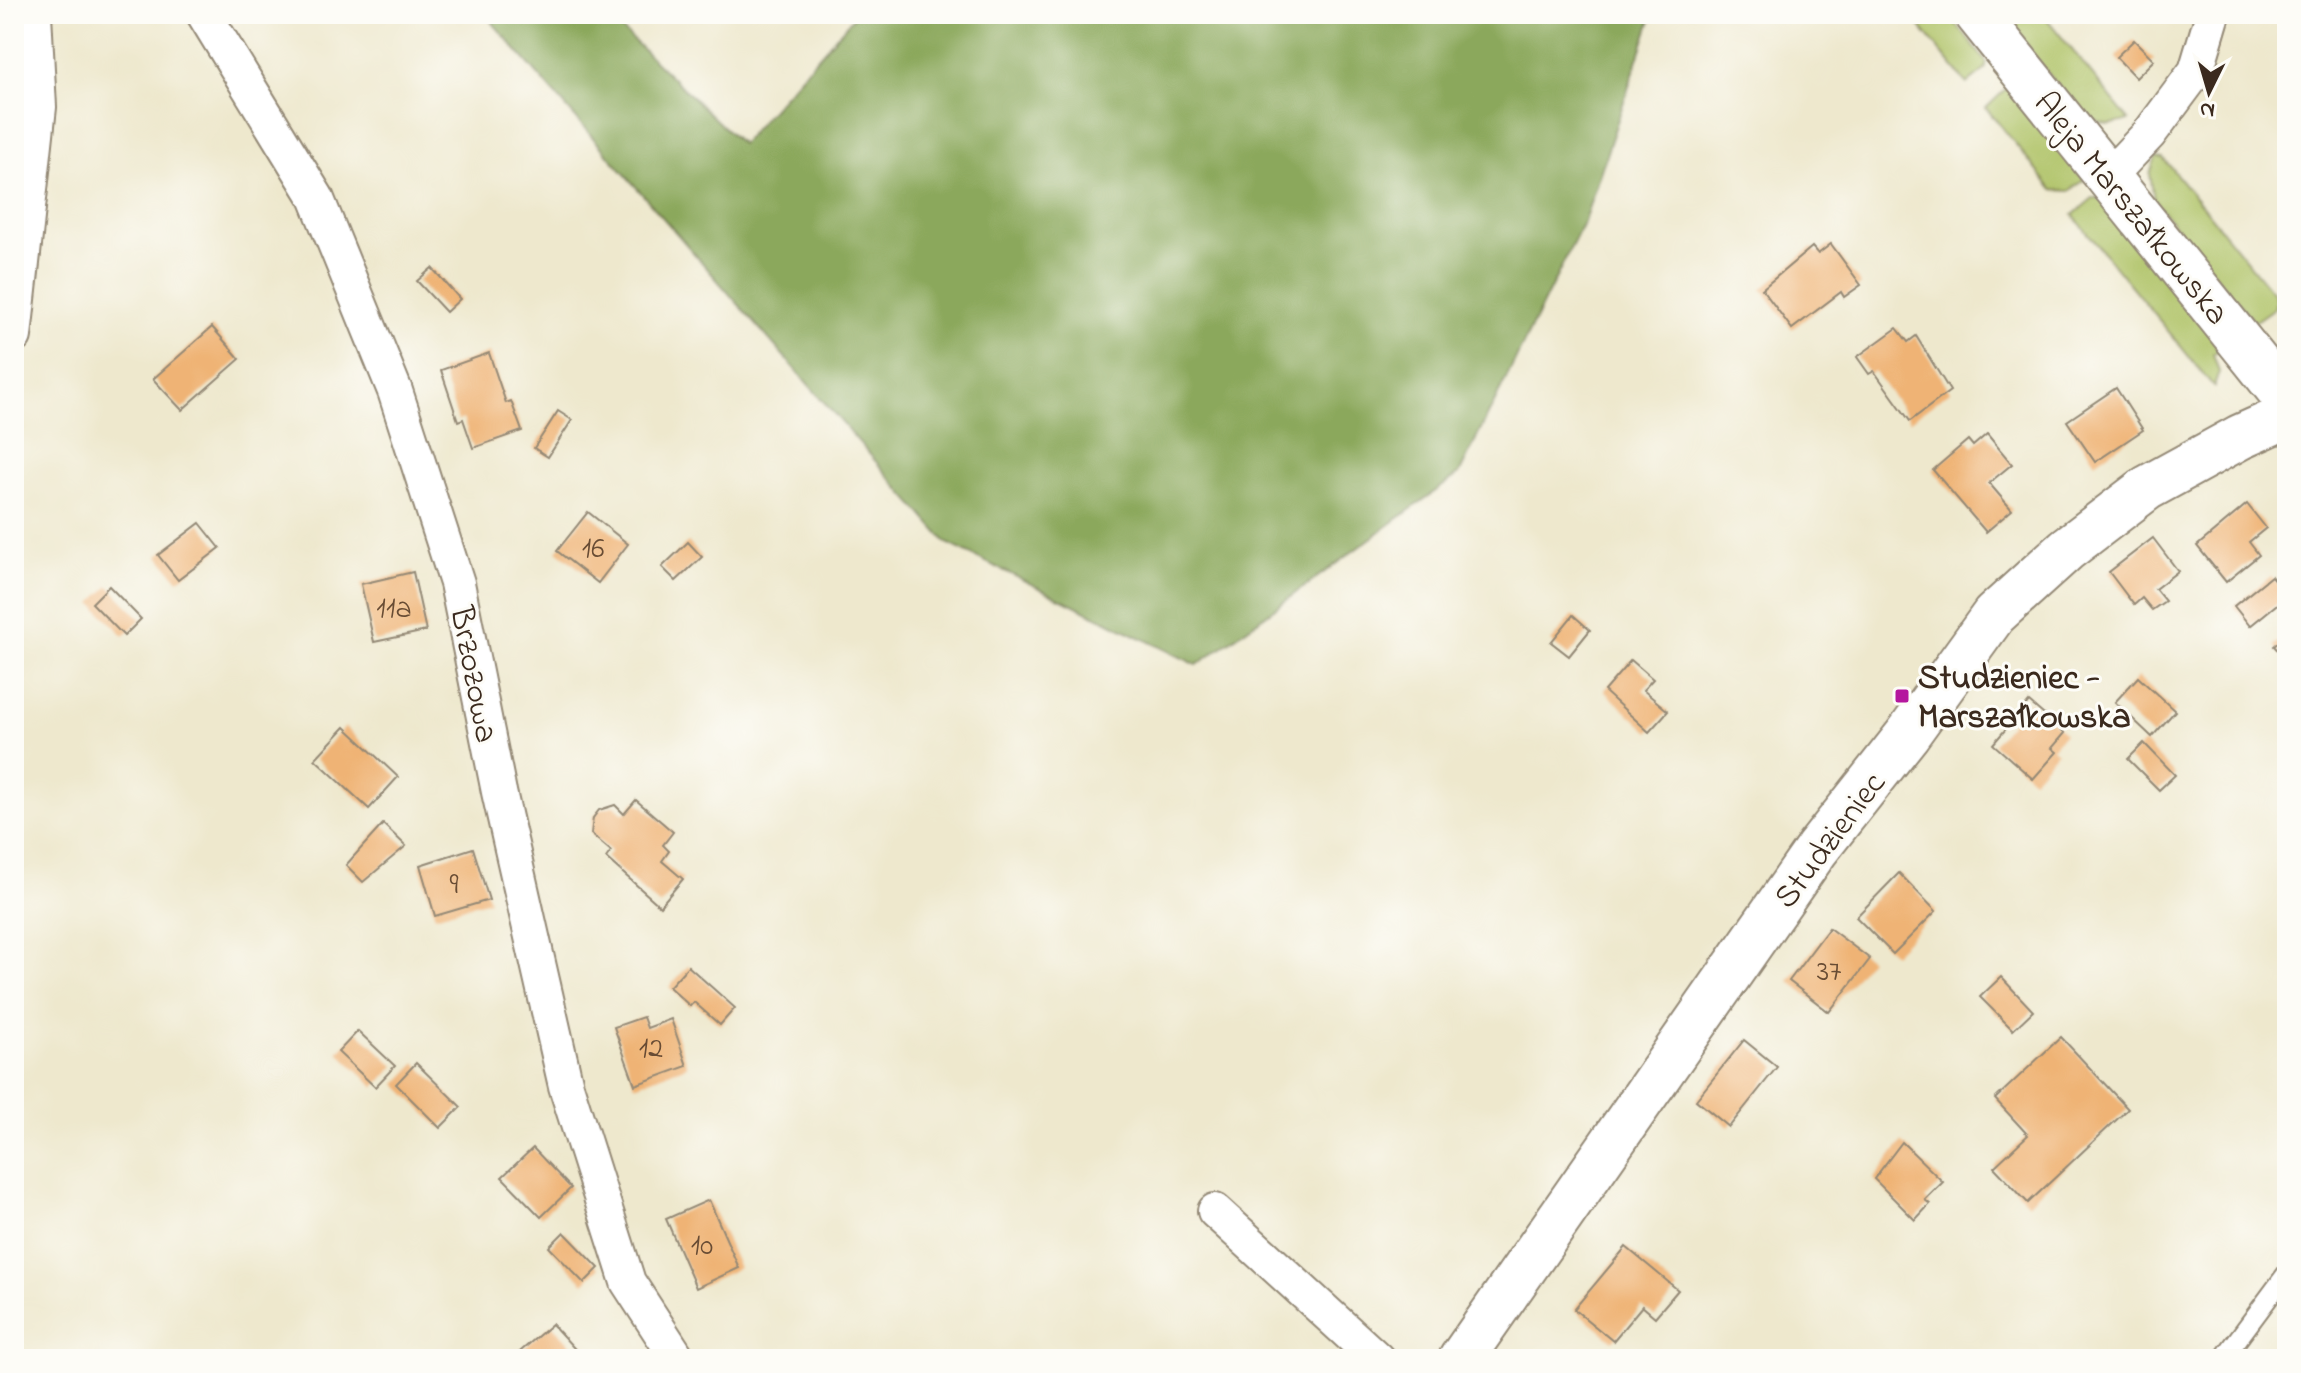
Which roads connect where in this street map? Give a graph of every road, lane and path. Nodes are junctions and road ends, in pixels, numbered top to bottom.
1 (34, 14) edge
2 (204, 14) edge
3 (1977, 14) edge
4 (2213, 14) edge
5 (2110, 175) junction
6 (14, 336) edge
7 (2287, 400) edge
8 (2287, 416) edge
9 (1215, 1211) dead end
10 (2287, 1273) edge
11 (678, 1359) edge
12 (1377, 1359) edge
13 (1461, 1359) edge
14 (2223, 1359) edge

1 - 6 street
2 - 11 street, Brzozowa
3 - 5 street, Aleja Marszałkowska
4 - 5 street
5 - 7 street, Aleja Marszałkowska
8 - 13 street, Studzieniec
9 - 12 street
10 - 14 lane

